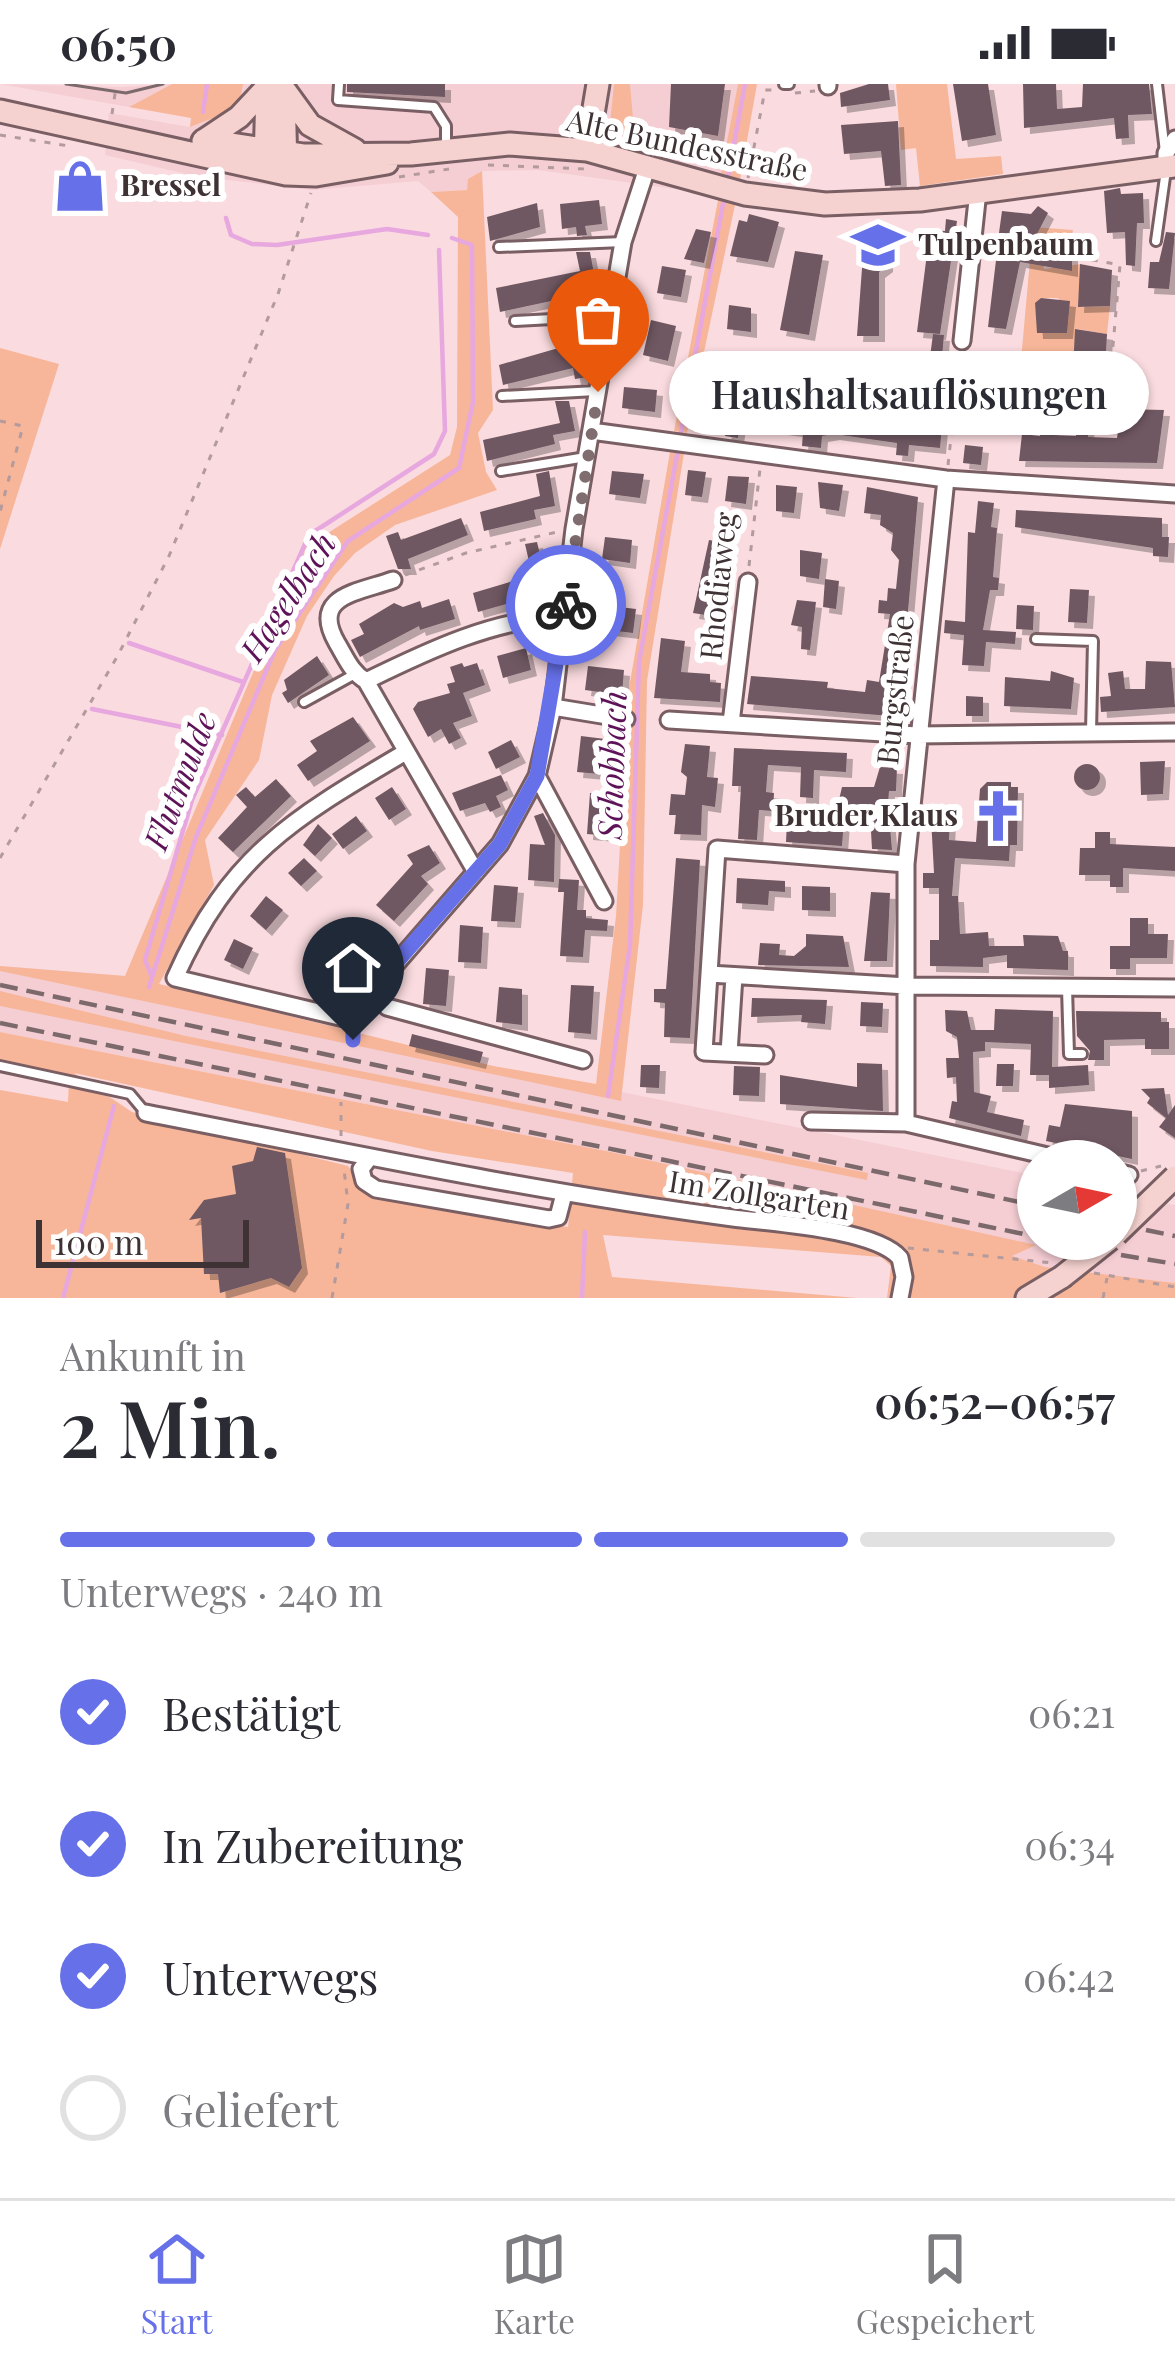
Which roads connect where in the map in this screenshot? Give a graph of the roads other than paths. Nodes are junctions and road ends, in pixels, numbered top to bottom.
1 (339, 84) edge
2 (1157, 84) edge
3 (275, 86) edge
4 (590, 95) edge
5 (0, 111) edge
6 (195, 144) junction
7 (448, 150) junction
8 (411, 154) junction
9 (366, 155) junction
10 (588, 160) junction
11 (1171, 160) edge
12 (276, 163) junction
13 (648, 165) junction
14 (978, 191) junction
15 (1156, 241) dead end
16 (623, 242) junction
17 (499, 247) dead end
18 (610, 316) junction
19 (515, 321) dead end
20 (962, 341) road end
21 (598, 392) junction
22 (502, 396) dead end
23 (591, 431) junction
24 (586, 457) junction
25 (501, 471) dead end
26 (946, 478) junction
27 (1175, 494) edge
28 (392, 580) road end
29 (748, 582) road end
30 (565, 619) junction
31 (1036, 639) dead end
32 (361, 678) junction
33 (304, 702) dead end
34 (553, 707) junction
35 (626, 718) dead end
36 (669, 720) dead end
37 (731, 723) junction
38 (1175, 732) edge
39 (917, 735) junction
40 (1090, 735) junction
41 (404, 753) junction
42 (537, 776) junction
43 (905, 864) junction
44 (476, 872) junction
45 (604, 901) dead end
46 (709, 974) junction
47 (734, 976) junction
48 (374, 984) junction
49 (907, 986) junction
50 (1067, 988) junction
51 (1175, 988) edge
52 (353, 1012) junction
53 (353, 1040) dead end
54 (729, 1053) junction
55 (1082, 1054) dead end
56 (765, 1055) dead end
57 (583, 1060) dead end
58 (0, 1066) edge
59 (146, 1113) joint
60 (811, 1121) dead end
61 (906, 1123) junction
62 (1017, 1149) edge
63 (370, 1157) junction
64 (1175, 1177) edge
65 (564, 1194) junction
66 (1137, 1214) edge
67 (1075, 1260) edge
68 (900, 1298) edge
69 (1027, 1298) edge

1 - 7 lane
2 - 11 lane
3 - 6 street
3 - 9 street
3 - 12 street
4 - 10 street
5 - 6 street, Alte Bundesstraße
6 - 12 street, Alte Bundesstraße
7 - 8 street, Alte Bundesstraße
7 - 10 street, Alte Bundesstraße
8 - 9 street, Alte Bundesstraße
8 - 12 street, Alte Bundesstraße
9 - 12 street, Alte Bundesstraße
10 - 13 street, Alte Bundesstraße
11 - 14 street, Alte Bundesstraße
11 - 15 lane
13 - 14 street, Alte Bundesstraße
13 - 16 street
14 - 20 street
16 - 17 lane
16 - 18 street
18 - 19 lane
18 - 21 street
21 - 22 lane
21 - 23 street
23 - 24 street
23 - 26 street
24 - 25 lane
24 - 30 street
26 - 27 street
26 - 39 street, Burgstraße
28 - 32 street
29 - 37 street, Rhodiaweg
30 - 32 street
30 - 34 street
31 - 40 lane
32 - 33 lane
32 - 41 street
34 - 35 street
34 - 42 street
36 - 37 street
37 - 39 street
38 - 40 street
39 - 40 street
39 - 43 street, Burgstraße
41 - 44 street
41 - 52 street
42 - 44 street
42 - 45 street
43 - 46 street
43 - 49 street, Burgstraße
44 - 48 street
46 - 47 street
46 - 54 street
47 - 49 street
47 - 54 street
48 - 52 street
48 - 57 street
49 - 50 street
49 - 61 street, Burgstraße
50 - 51 street
50 - 55 lane
52 - 53 lane
54 - 56 street
58 - 59 lane, Im Zollgarten
59 - 63 street, Im Zollgarten
60 - 61 street
61 - 62 street
63 - 65 street, Im Zollgarten
63 - 65 street
64 - 66 street, bridge
65 - 68 street, Im Zollgarten
67 - 69 street, bridge

